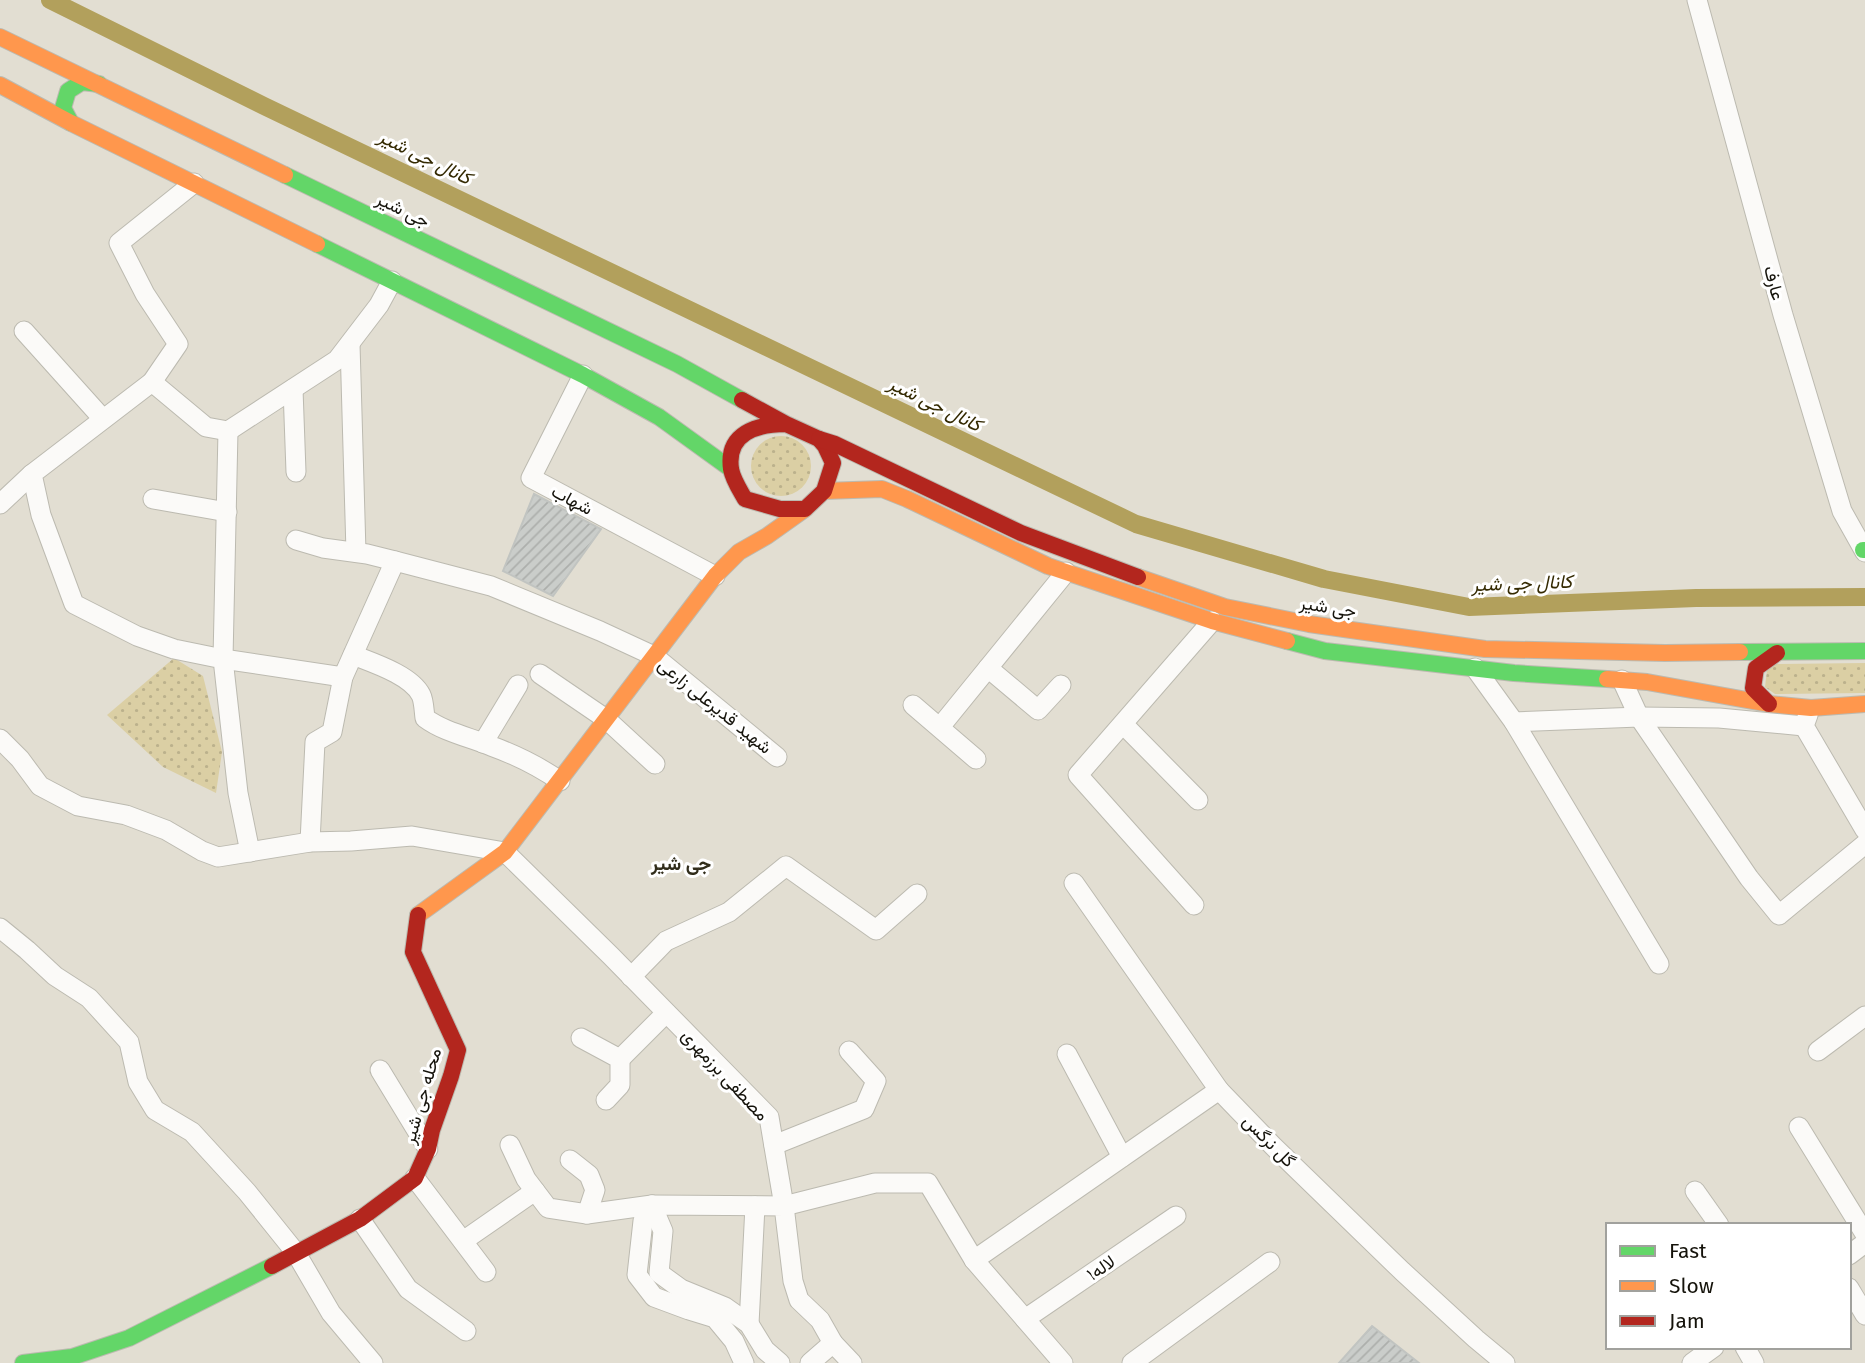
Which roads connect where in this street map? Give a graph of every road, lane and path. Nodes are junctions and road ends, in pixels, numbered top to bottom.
1 (1700, 2) edge
2 (0, 37) edge
3 (0, 85) edge
4 (99, 85) junction
5 (71, 123) junction
6 (194, 183) junction
7 (393, 281) junction
8 (24, 331) dead end
9 (350, 344) junction
10 (583, 375) junction
11 (152, 382) junction
12 (293, 388) junction
13 (103, 419) junction
14 (786, 424) junction
15 (228, 431) junction
16 (819, 439) junction
17 (731, 469) junction
18 (296, 472) dead end
19 (32, 474) junction
20 (824, 491) junction
21 (1, 499) edge
22 (153, 499) dead end
23 (805, 509) junction
24 (228, 512) junction
25 (746, 514) junction
26 (296, 540) dead end
27 (1864, 551) edge
28 (356, 552) junction
29 (739, 552) junction
30 (395, 561) junction
31 (1066, 572) junction
32 (715, 576) junction
33 (1212, 621) junction
34 (1865, 651) edge
35 (1777, 653) junction
36 (353, 655) junction
37 (653, 656) junction
38 (223, 659) junction
39 (988, 668) junction
40 (1475, 668) junction
41 (540, 674) dead end
42 (343, 677) junction
43 (1622, 680) junction
44 (517, 685) dead end
45 (1061, 685) dead end
46 (1769, 704) junction
47 (1865, 704) edge
48 (914, 705) dead end
49 (1639, 717) junction
50 (1807, 717) junction
51 (606, 719) junction
52 (1514, 722) junction
53 (1123, 724) junction
54 (940, 727) junction
55 (0, 739) edge
56 (483, 743) junction
57 (778, 757) dead end
58 (976, 759) dead end
59 (656, 764) dead end
60 (560, 780) junction
61 (1198, 800) dead end
62 (1865, 830) edge
63 (310, 842) junction
64 (1865, 844) edge
65 (250, 852) junction
66 (505, 852) junction
67 (1074, 883) dead end
68 (917, 894) dead end
69 (1194, 905) dead end
70 (0, 928) edge
71 (1659, 964) dead end
72 (631, 977) junction
73 (666, 1013) junction
74 (1865, 1016) edge
75 (581, 1038) dead end
76 (849, 1051) dead end
77 (1818, 1051) dead end
78 (1067, 1054) dead end
79 (620, 1059) junction
80 (380, 1070) dead end
81 (1219, 1090) junction
82 (606, 1100) dead end
83 (1799, 1127) dead end
84 (510, 1145) dead end
85 (774, 1145) junction
86 (428, 1149) junction
87 (1122, 1157) junction
88 (570, 1160) dead end
89 (415, 1178) junction
90 (535, 1191) junction
91 (1695, 1191) dead end
92 (652, 1205) junction
93 (755, 1206) junction
94 (784, 1206) junction
95 (587, 1214) junction
96 (1177, 1216) dead end
97 (360, 1219) junction
98 (1718, 1223) edge
99 (1865, 1234) edge
100 (463, 1241) junction
101 (296, 1253) junction
102 (974, 1260) junction
103 (1270, 1262) dead end
104 (486, 1272) dead end
105 (1851, 1291) edge
106 (1865, 1315) edge
107 (1025, 1319) junction
108 (749, 1324) junction
109 (466, 1331) dead end
110 (833, 1343) junction
111 (1710, 1349) edge
112 (1693, 1358) edge
113 (23, 1363) edge
114 (373, 1363) edge
115 (744, 1363) edge
116 (780, 1363) edge
117 (810, 1363) edge
118 (852, 1363) edge
119 (1063, 1363) edge
120 (1132, 1363) edge
121 (1505, 1363) edge

1 - 27 street, عارف
2 - 4 main road, جی شیر
3 - 5 main road
4 - 5 main road
4 - 14 main road, جی شیر
5 - 6 main road
6 - 7 main road
6 - 11 street
7 - 9 street
7 - 10 main road
8 - 13 street
9 - 12 street
9 - 28 street
10 - 17 main road
10 - 32 street, شهاب
11 - 13 street
11 - 15 street
12 - 15 street
12 - 18 street
13 - 19 street
14 - 16 main road
14 - 17 main road
15 - 24 street
16 - 20 main road
16 - 35 main road, جی شیر
17 - 25 main road
19 - 21 street
19 - 38 street
20 - 23 main road
20 - 31 main road
22 - 24 street
23 - 25 main road
23 - 29 main road, محله جی شیر
24 - 38 street
25 - 29 main road
26 - 28 street, شهید قدیرعلی زارعی
28 - 30 street, شهید قدیرعلی زارعی
29 - 32 main road, محله جی شیر
30 - 36 street
30 - 37 street, شهید قدیرعلی زارعی
31 - 33 main road
31 - 39 street
32 - 37 main road, محله جی شیر
33 - 40 main road
33 - 53 street
34 - 35 main road, جی شیر
35 - 46 main road
36 - 42 street
36 - 56 street
37 - 51 main road, محله جی شیر
37 - 57 street, شهید قدیرعلی زارعی
38 - 42 street
38 - 65 street
39 - 45 street
39 - 54 street
40 - 43 main road
40 - 52 street
41 - 51 street
42 - 63 street
43 - 46 main road
43 - 49 street
44 - 56 street
46 - 50 main road
47 - 50 main road
48 - 54 street
49 - 50 street
49 - 52 street
49 - 64 street
50 - 62 street
51 - 59 street
51 - 60 main road, محله جی شیر
52 - 71 street
53 - 61 street
53 - 69 street
54 - 58 street
55 - 65 street
56 - 60 street
60 - 66 main road, محله جی شیر
63 - 65 street
63 - 66 street
66 - 72 street, مصطفی برزمهری
66 - 86 main road, محله جی شیر
67 - 81 street, گل نرگس
68 - 72 street
70 - 101 street
72 - 73 street, مصطفی برزمهری
73 - 79 street
73 - 85 street, مصطفی برزمهری
74 - 77 street
75 - 79 street
76 - 85 street
78 - 87 street
79 - 82 street
80 - 86 street
81 - 87 street
81 - 121 street, گل نرگس
83 - 99 street
84 - 90 street
85 - 94 street, مصطفی برزمهری
86 - 89 main road, محله جی شیر
87 - 102 street
88 - 95 street
89 - 97 main road, محله جی شیر
89 - 100 street
90 - 95 street
90 - 100 street
91 - 98 street
92 - 93 street
92 - 95 street
92 - 108 street
92 - 115 street
93 - 94 street
93 - 108 street
94 - 102 street
94 - 110 street, مصطفی برزمهری
96 - 107 street, لاله۱
97 - 101 main road, محله جی شیر
97 - 109 street
100 - 104 street
101 - 113 main road, محله جی شیر
101 - 114 street
102 - 107 street
103 - 120 street
105 - 106 street
107 - 119 street
108 - 116 street
110 - 117 street
110 - 118 street, مصطفی برزمهری
111 - 112 street

